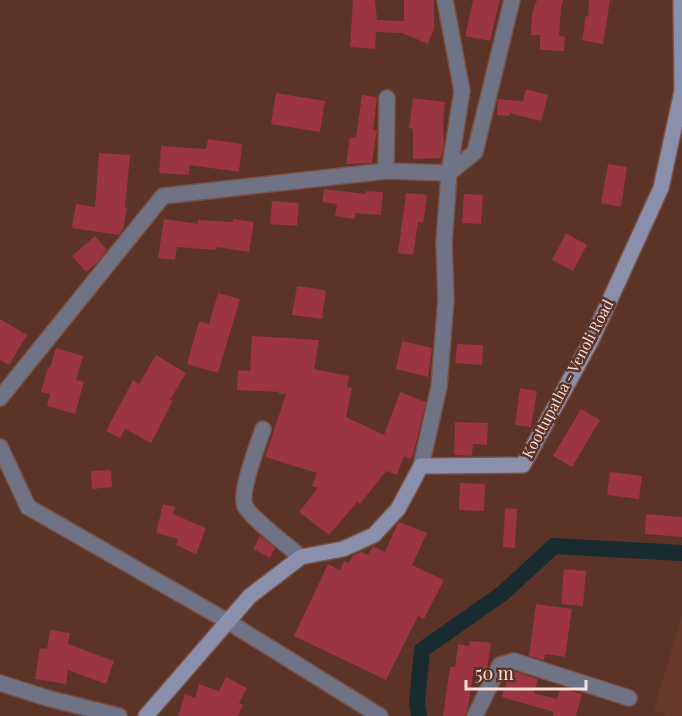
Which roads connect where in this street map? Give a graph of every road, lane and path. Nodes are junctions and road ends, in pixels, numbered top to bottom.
1 (445, 0) edge
2 (512, 0) edge
3 (681, 0) edge
4 (387, 98) dead end
5 (679, 120) edge
6 (386, 171) junction
7 (449, 172) junction
8 (0, 398) edge
9 (263, 429) dead end
10 (0, 447) edge
11 (421, 466) junction
12 (301, 557) junction
13 (227, 621) junction
14 (0, 683) edge
15 (629, 698) dead end
16 (119, 716) edge
17 (146, 716) edge
18 (380, 716) edge
19 (476, 716) edge

1 - 7 street
2 - 7 street
3 - 5 street, Koottupatha - Venoli Road
4 - 6 street
5 - 11 street, Koottupatha - Venoli Road
6 - 7 street
6 - 8 street
7 - 11 street
9 - 12 street
10 - 13 street
11 - 12 street
12 - 13 street
13 - 17 street
13 - 18 street
14 - 16 street
15 - 19 street

